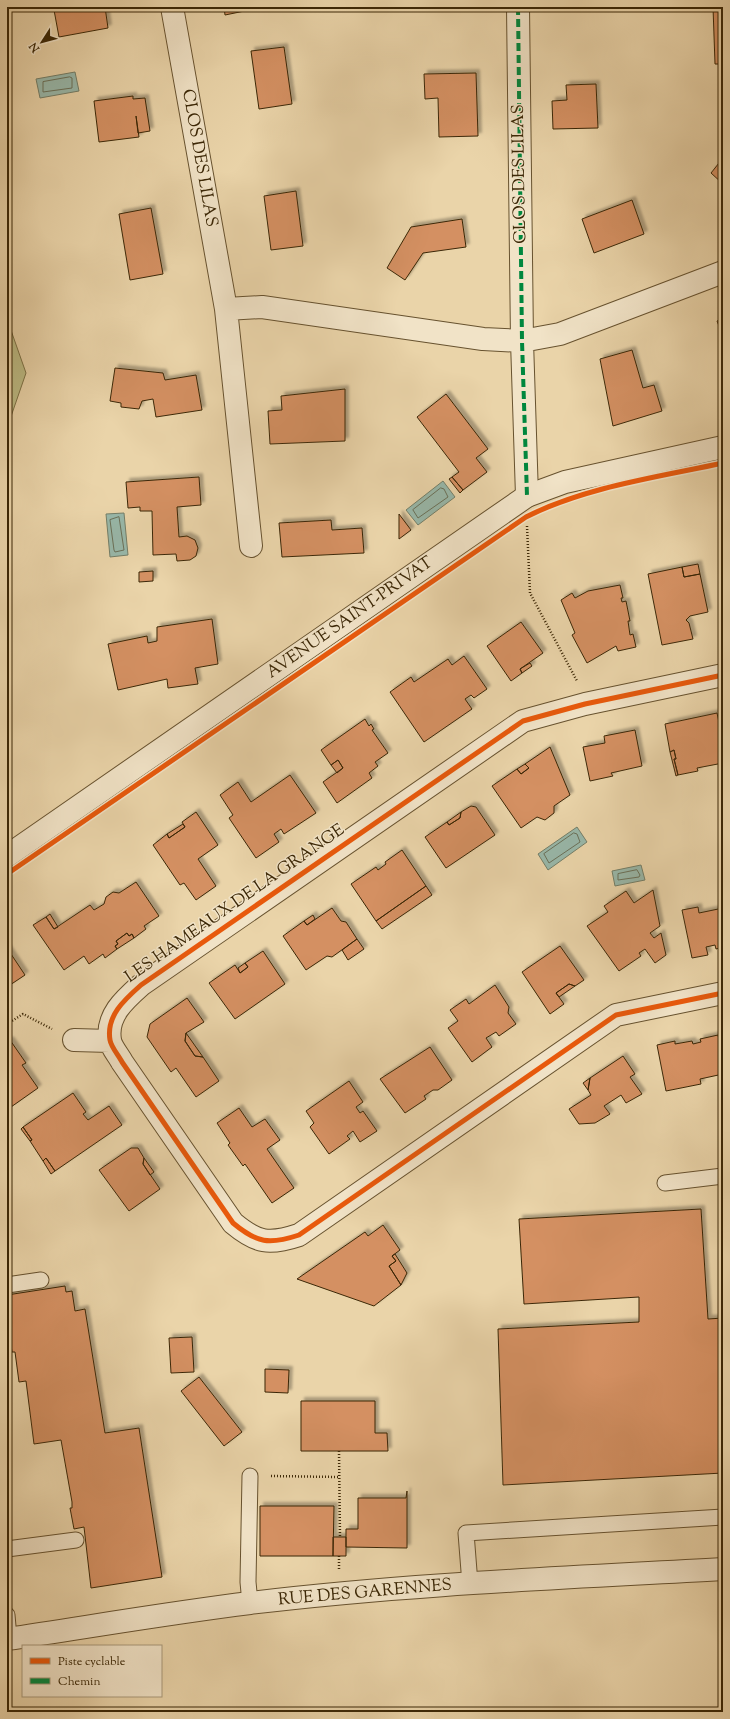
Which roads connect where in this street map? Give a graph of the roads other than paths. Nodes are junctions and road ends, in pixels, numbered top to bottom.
1 (172, 7) edge
2 (518, 7) edge
3 (723, 272) edge
4 (226, 309) junction
5 (522, 341) junction
6 (723, 447) edge
7 (526, 496) junction
8 (251, 546) dead end
9 (723, 675) edge
10 (7, 856) edge
11 (723, 993) edge
12 (74, 1040) road end
13 (110, 1041) junction
14 (723, 1176) edge
15 (665, 1183) dead end
16 (41, 1280) dead end
17 (7, 1286) edge
18 (250, 1476) road end
19 (723, 1517) edge
20 (76, 1540) dead end
21 (7, 1549) edge
22 (723, 1569) edge
23 (470, 1584) junction
24 (250, 1603) junction
25 (7, 1615) edge
26 (8, 1638) edge

1 - 4 street, CLOS DES LILAS
2 - 5 street, CLOS DES LILAS
3 - 5 street
4 - 5 street
4 - 8 street, CLOS DES LILAS
5 - 7 street, CLOS DES LILAS
6 - 7 street, AVENUE SAINT-PRIVAT
7 - 10 street, AVENUE SAINT-PRIVAT
9 - 13 street, LES HAMEAUX DE LA GRANGE
11 - 13 street
12 - 13 street
14 - 15 lane
16 - 17 lane
18 - 24 lane
19 - 23 lane
20 - 21 lane
22 - 23 street, RUE DES GARENNES
23 - 24 street, RUE DES GARENNES
24 - 26 street, RUE DES GARENNES
25 - 26 lane, RUE DES GARENNES

